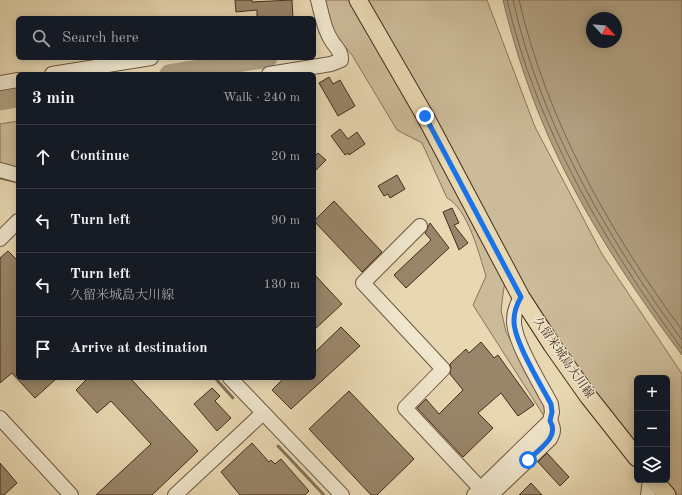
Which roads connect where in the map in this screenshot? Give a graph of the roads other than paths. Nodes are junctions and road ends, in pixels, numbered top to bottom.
1 (318, 0) edge
2 (358, 0) edge
3 (319, 26) edge
4 (139, 60) edge
5 (64, 72) edge
6 (281, 72) edge
7 (16, 80) edge
8 (0, 83) edge
9 (0, 170) edge
10 (16, 174) edge
11 (16, 223) edge
12 (420, 226) dead end
13 (0, 238) edge
14 (521, 297) junction
15 (232, 380) edge
16 (263, 413) junction
17 (0, 418) edge
18 (634, 454) edge
19 (650, 483) edge
20 (657, 483) edge
21 (481, 493) edge
22 (71, 495) edge
23 (175, 495) edge
24 (342, 495) edge
25 (648, 495) edge
26 (667, 495) edge

1 - 3 street
2 - 14 main road, 久留米城島大川線
3 - 6 street
4 - 5 street
7 - 8 street
9 - 10 street
11 - 13 street
12 - 21 street
14 - 18 main road, 久留米城島大川線
14 - 21 street
15 - 16 street
16 - 23 street
16 - 24 street
17 - 22 street
19 - 25 street
20 - 26 main road

